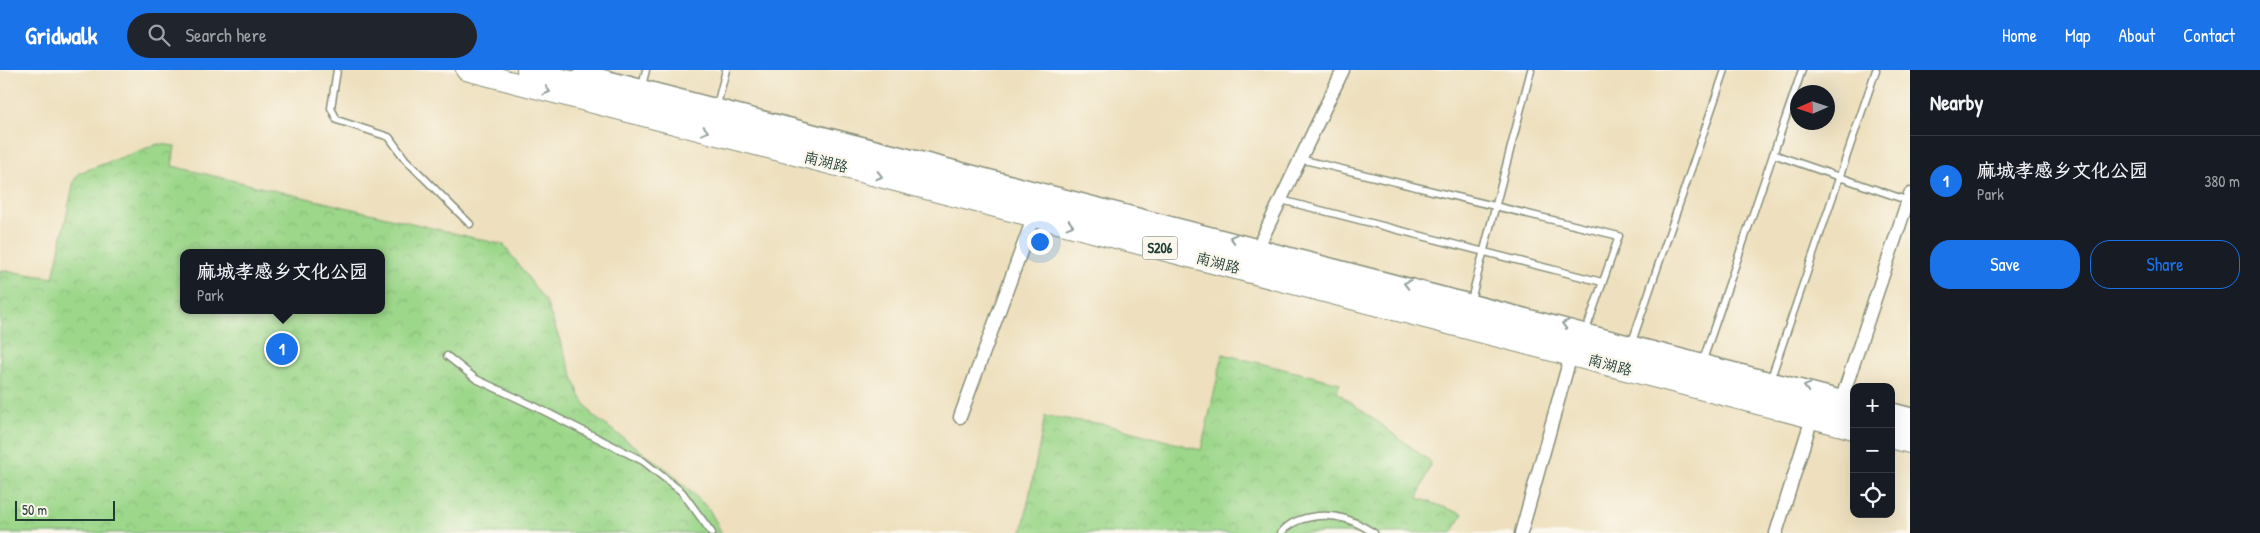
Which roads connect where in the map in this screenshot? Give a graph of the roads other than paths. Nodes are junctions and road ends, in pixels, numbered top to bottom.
1 (337, 70) edge
2 (466, 70) edge
3 (527, 70) edge
4 (580, 70) edge
5 (646, 70) edge
6 (726, 70) edge
7 (1343, 70) edge
8 (1531, 70) edge
9 (1725, 70) edge
10 (1802, 70) edge
11 (1876, 70) edge
12 (642, 86) junction
13 (717, 105) junction
14 (1773, 154) junction
15 (1300, 159) junction
16 (1840, 177) junction
17 (1909, 199) edge
18 (1281, 200) junction
19 (1496, 206) junction
20 (1034, 216) junction
21 (470, 224) dead end
22 (1259, 245) junction
23 (1484, 252) junction
24 (1602, 282) junction
25 (1471, 300) junction
26 (1586, 330) junction
27 (1632, 342) junction
28 (1571, 355) junction
29 (447, 356) dead end
30 (1703, 360) junction
31 (1771, 378) junction
32 (1847, 405) edge
33 (1895, 410) edge
34 (1910, 414) edge
35 (960, 417) dead end
36 (1812, 418) junction
37 (1895, 424) edge
38 (1850, 428) edge
39 (1910, 428) edge
40 (1895, 439) edge
41 (1910, 443) edge
42 (712, 533) edge
43 (1281, 533) edge
44 (1374, 533) edge
45 (1521, 533) edge
46 (1776, 533) edge

1 - 21 lane
2 -> 20 main road, 南湖路 / S206
3 - 32 main road, 南湖路 / S206
4 - 12 street
5 - 12 lane
6 - 13 lane
7 - 15 street
8 - 19 lane
9 - 27 lane
10 - 14 lane
11 - 16 lane
12 - 13 street
22 -> 13 street
14 - 16 lane
14 - 30 lane
15 - 18 street
15 - 19 lane
16 - 17 lane
16 - 31 lane
17 - 32 street
18 - 22 street
18 - 23 lane
19 - 23 lane
19 - 24 lane
20 -> 28 main road, 南湖路 / S206
20 - 35 street
25 -> 22 street
23 - 24 lane
23 - 25 lane
24 - 26 lane
26 -> 25 street
26 - 27 street
27 - 30 street
28 - 36 main road, 南湖路 / S206
28 - 45 street
29 - 42 lane
30 - 31 street
32 -> 31 street
33 - 34 street
36 - 38 main road, 南湖路 / S206
36 - 46 street
37 - 39 main road
40 - 41 main road
43 - 44 lane

